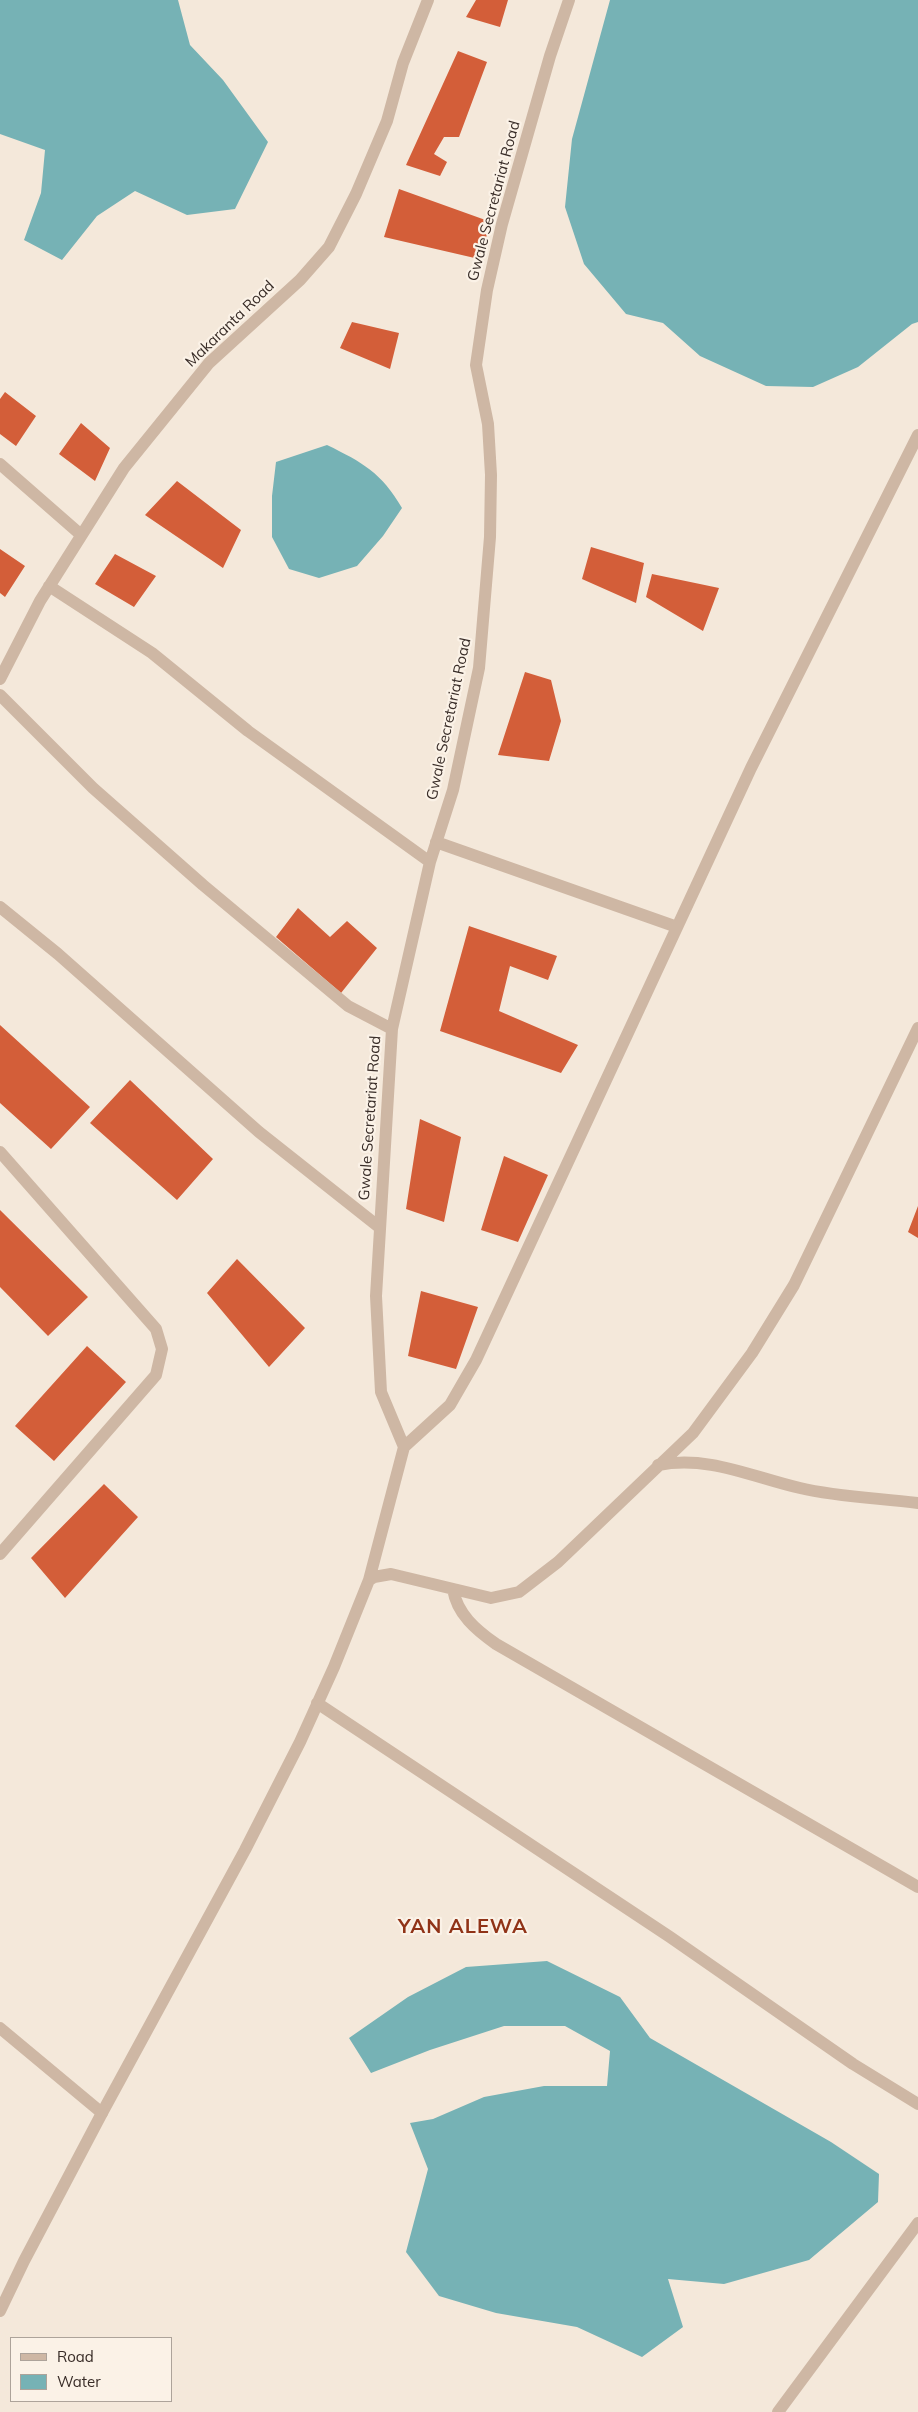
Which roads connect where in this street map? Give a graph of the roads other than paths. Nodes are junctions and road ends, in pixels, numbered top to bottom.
1 (428, 0) edge
2 (569, 0) edge
3 (918, 435) edge
4 (0, 464) edge
5 (80, 534) junction
6 (49, 586) junction
7 (0, 679) edge
8 (0, 695) edge
9 (436, 842) junction
10 (430, 862) junction
11 (0, 907) edge
12 (677, 928) junction
13 (918, 1028) edge
14 (392, 1029) junction
15 (0, 1152) edge
16 (379, 1227) junction
17 (404, 1447) junction
18 (658, 1465) junction
19 (918, 1504) edge
20 (0, 1554) edge
21 (369, 1580) junction
22 (453, 1589) junction
23 (317, 1703) junction
24 (918, 1887) edge
25 (0, 2028) edge
26 (918, 2104) edge
27 (102, 2113) junction
28 (918, 2223) edge
29 (0, 2311) edge
30 (778, 2412) edge

1 - 5 street, Makaranta Road
2 - 9 street, Gwale Secretariat Road
3 - 12 street
4 - 5 street
5 - 6 street, Makaranta Road
6 - 7 street, Makaranta Road
6 - 10 street
8 - 14 street
9 - 10 street, Gwale Secretariat Road
9 - 12 street
10 - 14 street, Gwale Secretariat Road
11 - 16 street
12 - 17 street
13 - 18 street
14 - 16 street, Gwale Secretariat Road
15 - 20 street
16 - 17 street, Gwale Secretariat Road
17 - 21 street
18 - 19 street
18 - 22 street
21 - 22 street
21 - 23 street
22 - 24 street
23 - 26 street
23 - 27 street
25 - 27 street
27 - 29 street
28 - 30 street

